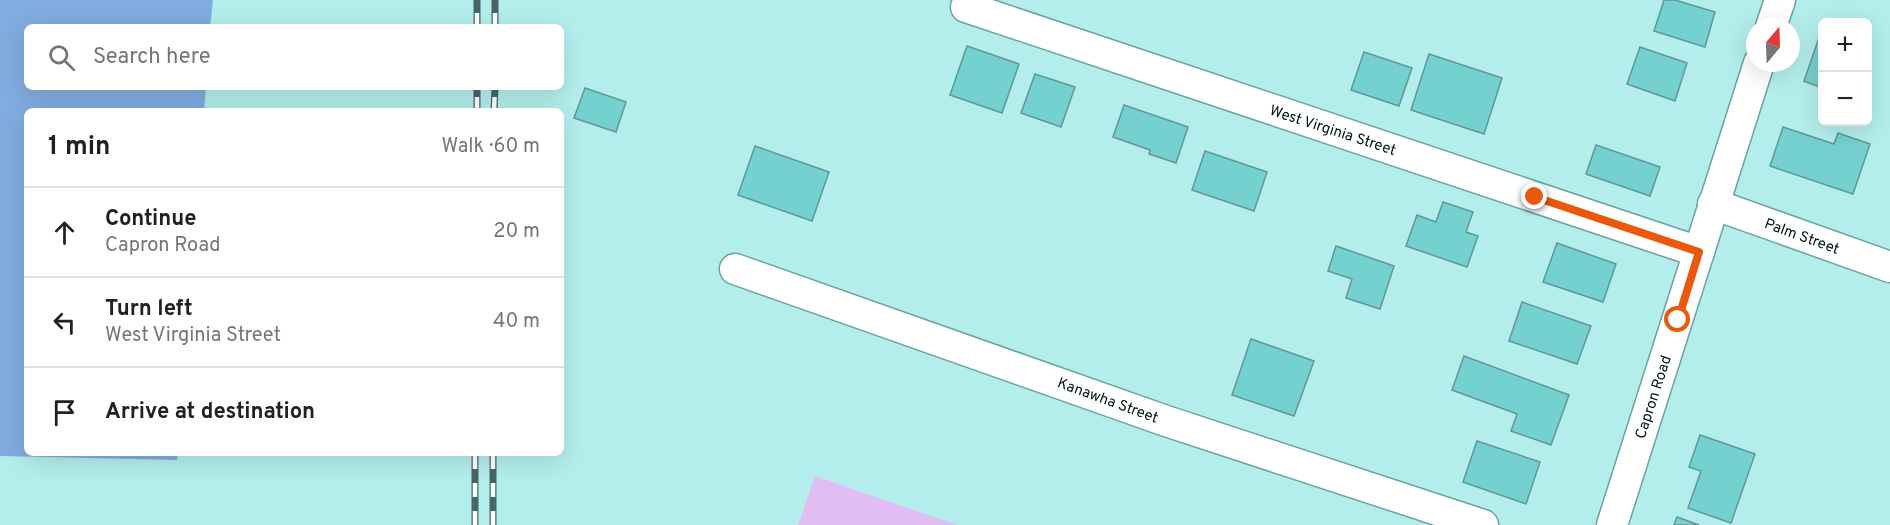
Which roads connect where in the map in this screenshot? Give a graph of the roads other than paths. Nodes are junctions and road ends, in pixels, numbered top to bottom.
1 (1780, 0) edge
2 (966, 7) dead end
3 (1774, 18) edge
4 (1757, 72) edge
5 (1713, 204) junction
6 (1699, 252) junction
7 (1890, 267) edge
8 (735, 268) dead end
9 (1483, 525) edge
10 (1612, 525) edge

1 - 3 street
2 - 6 street, West Virginia Street
4 - 5 street, Capron Road
5 - 6 street, Capron Road
5 - 7 street, Palm Street
6 - 10 street, Capron Road
8 - 9 street, Kanawha Street

